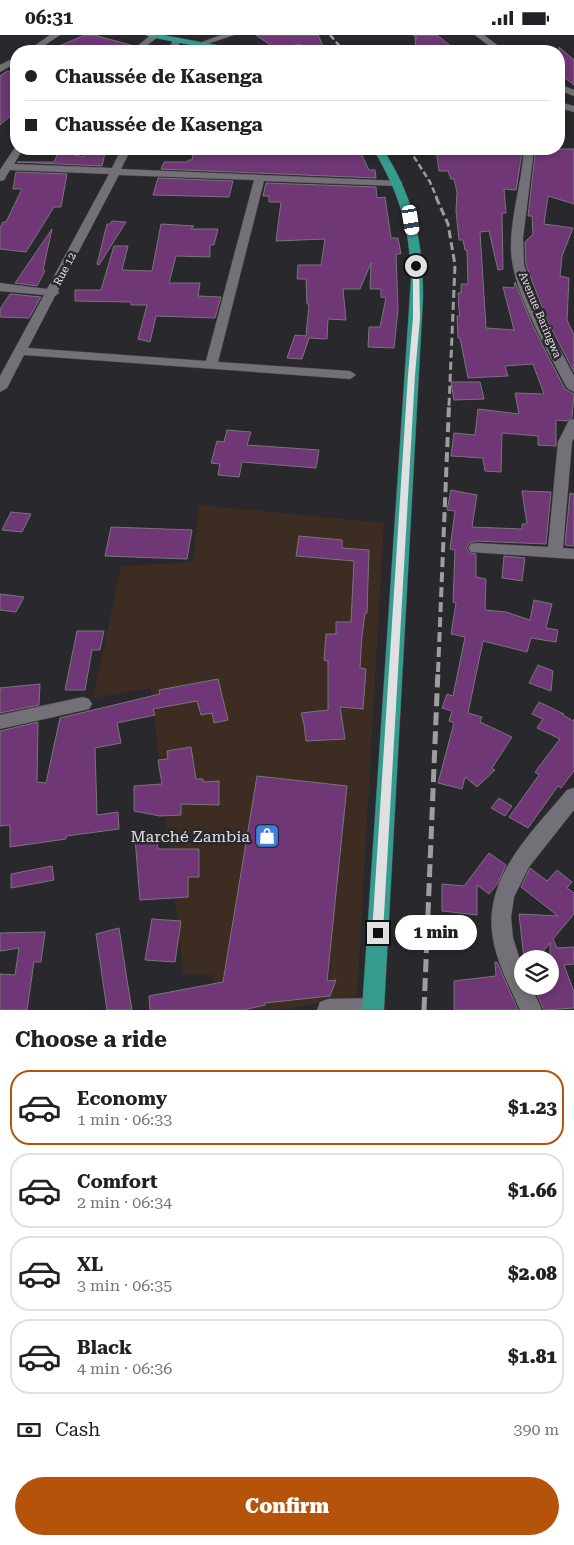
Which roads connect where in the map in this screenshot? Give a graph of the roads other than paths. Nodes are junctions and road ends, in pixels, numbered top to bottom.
1 (56, 35) edge
2 (152, 35) edge
3 (230, 35) edge
4 (480, 35) edge
5 (177, 39) junction
6 (201, 44) junction
7 (40, 45) edge
8 (141, 45) edge
9 (174, 45) edge
10 (206, 45) edge
11 (493, 45) edge
12 (14, 155) edge
13 (123, 155) edge
14 (381, 155) edge
15 (529, 155) edge
16 (7, 167) junction
17 (115, 172) junction
18 (0, 177) edge
19 (260, 178) junction
20 (397, 183) junction
21 (0, 287) edge
22 (52, 293) junction
23 (22, 351) junction
24 (210, 365) junction
25 (350, 375) dead end
26 (0, 388) edge
27 (574, 388) edge
28 (574, 423) edge
29 (476, 548) dead end
30 (555, 552) junction
31 (574, 554) edge
32 (83, 704) dead end
33 (0, 722) edge
34 (574, 796) edge
35 (373, 1009) edge
36 (328, 1010) edge
37 (531, 1010) edge

1 - 7 street
2 - 5 main road
2 - 8 street
3 - 6 street
4 - 11 street
5 - 6 main road
5 - 9 street
6 - 10 main road
12 - 16 street
13 - 17 street, Rue 12
14 - 20 main road
15 - 27 street, Avenue Baringwa
16 - 17 street
16 - 18 street
17 - 19 street
17 - 22 street, Rue 12
19 - 20 street
19 - 24 street
20 - 35 main road
21 - 22 street
22 - 23 street, Rue 12
23 - 24 street
23 - 26 street, Rue 12
24 - 25 street
28 - 30 street
29 - 30 street
30 - 31 street
32 - 33 street
34 - 37 street
35 - 36 street

